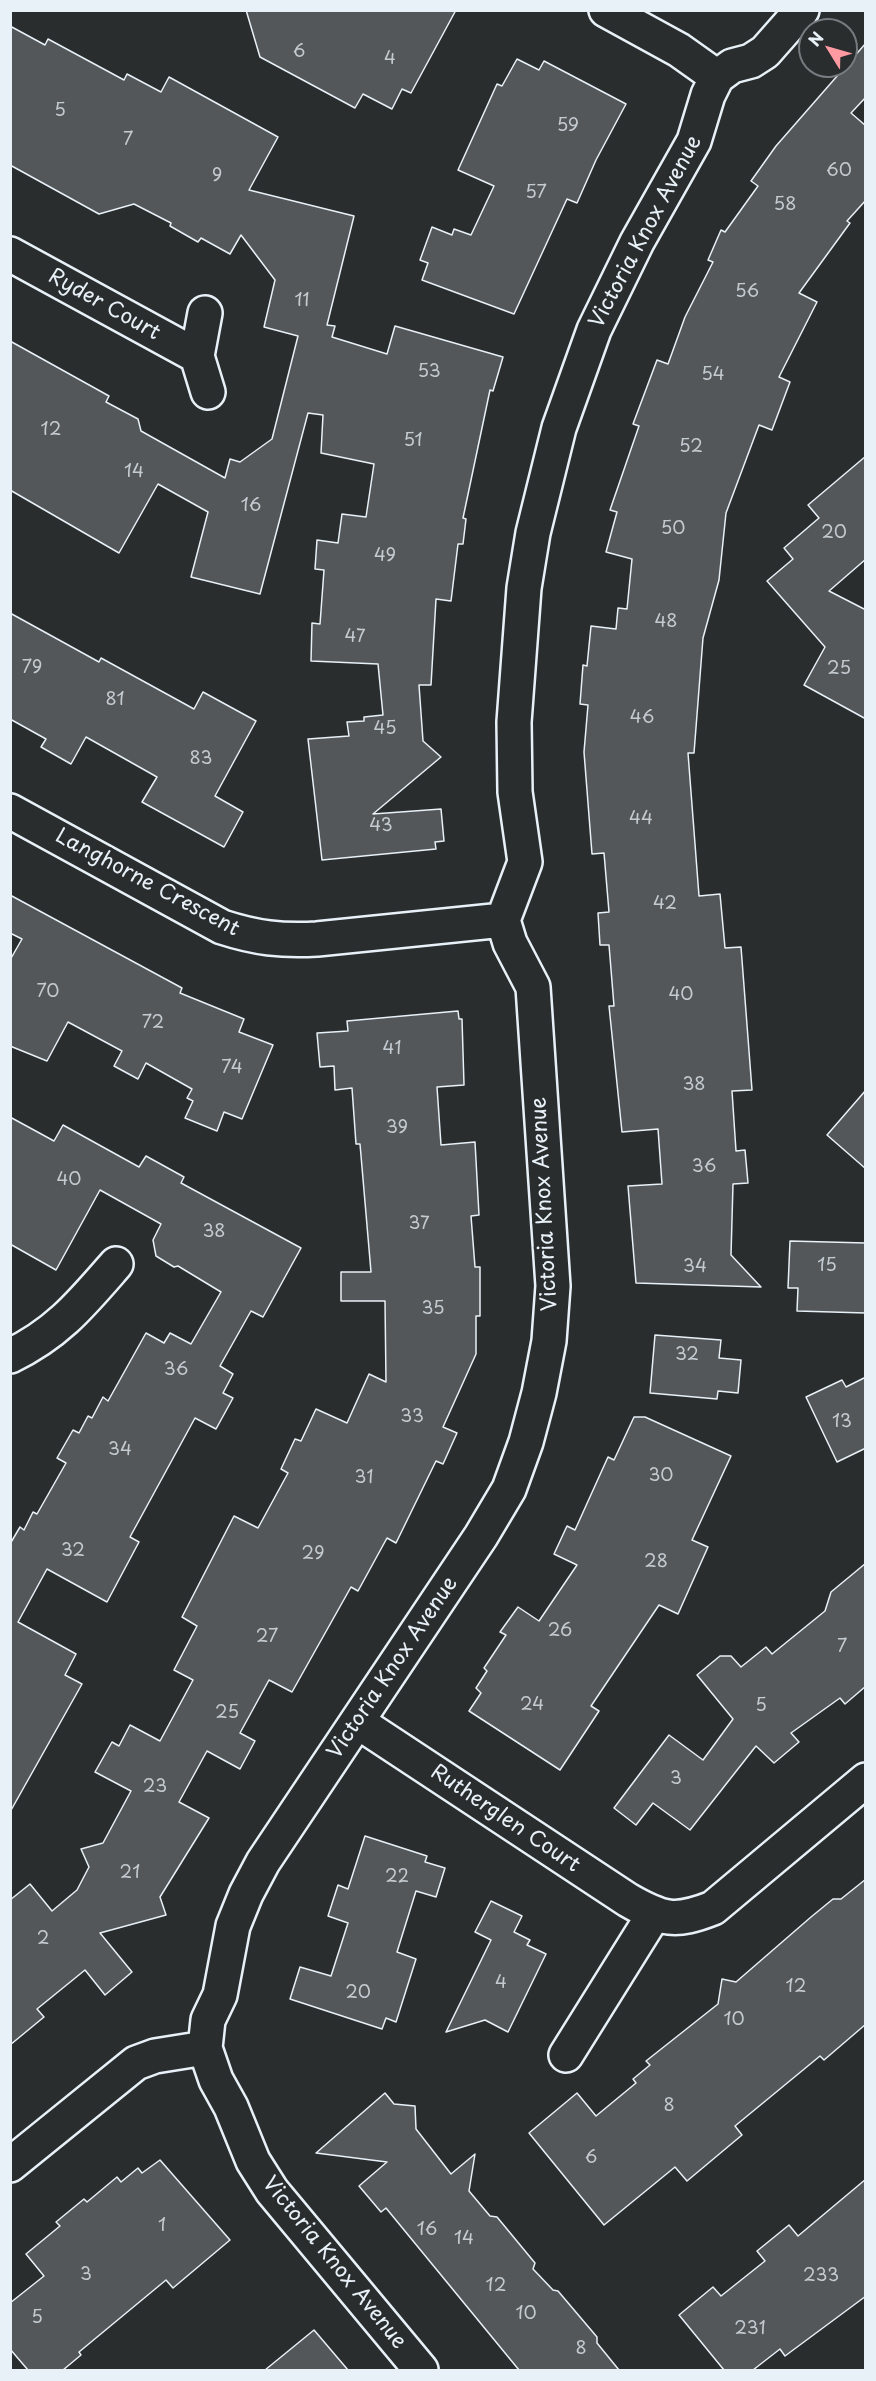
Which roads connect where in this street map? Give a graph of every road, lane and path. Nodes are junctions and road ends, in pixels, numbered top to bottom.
1 (606, 10) edge
2 (802, 10) edge
3 (717, 77) junction
4 (10, 254) edge
5 (205, 313) dead end
6 (197, 356) junction
7 (208, 392) dead end
8 (10, 811) edge
9 (503, 920) junction
10 (116, 1264) dead end
11 (10, 1356) edge
12 (358, 1722) junction
13 (866, 1780) edge
14 (654, 1914) junction
15 (205, 2048) junction
16 (566, 2055) dead end
17 (10, 2165) edge
18 (421, 2370) edge

1 - 3 street
2 - 3 street
3 - 9 street, Victoria Knox Avenue
4 - 6 street, Ryder Court
5 - 6 street
6 - 7 street
8 - 9 street, Langhorne Crescent
9 - 12 street, Victoria Knox Avenue
10 - 11 street
12 - 14 street, Rutherglen Court
12 - 15 street, Victoria Knox Avenue
13 - 14 street, Rutherglen Court
14 - 16 street
15 - 17 street
15 - 18 street, Victoria Knox Avenue

